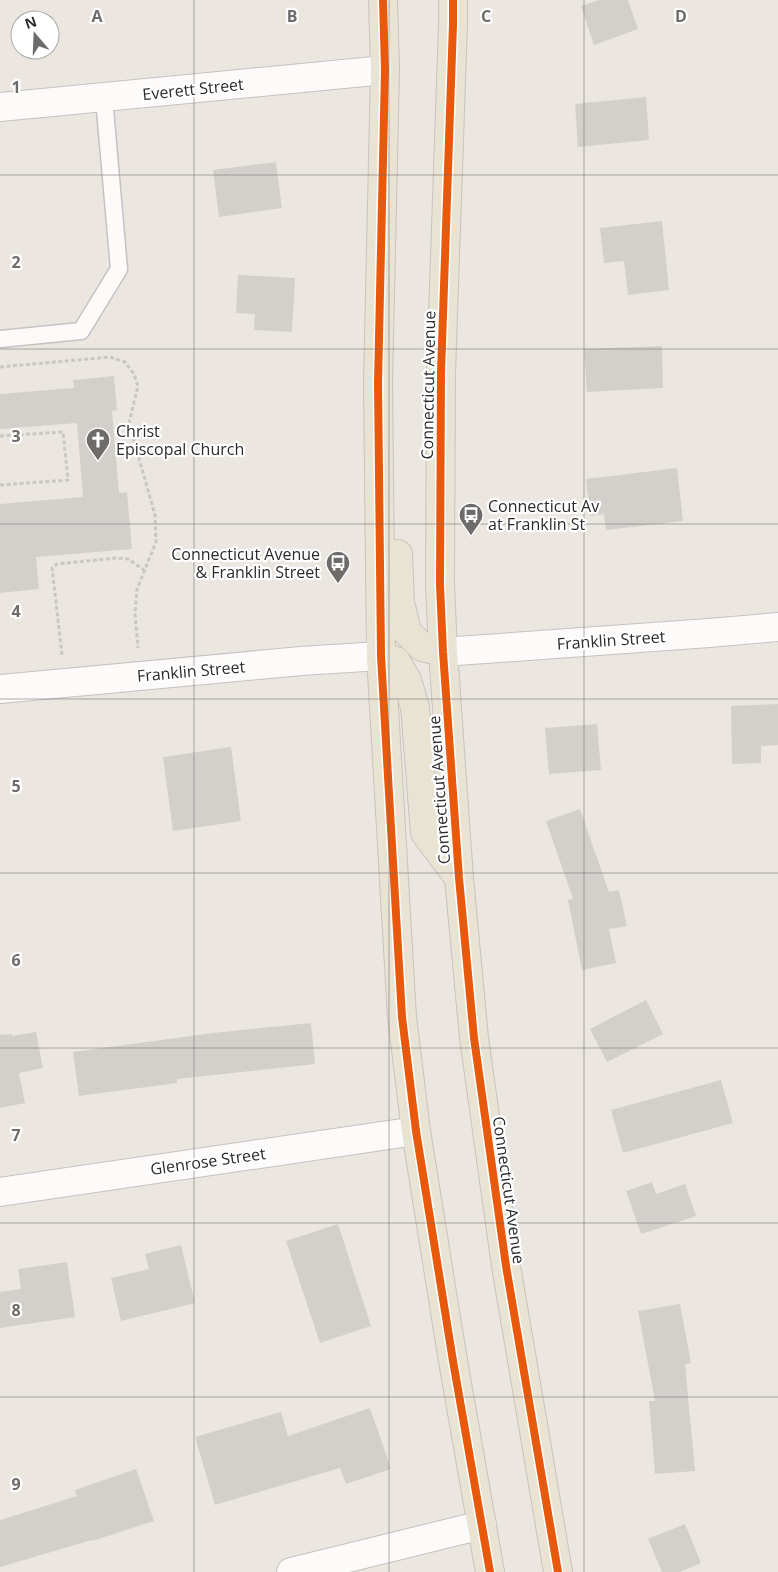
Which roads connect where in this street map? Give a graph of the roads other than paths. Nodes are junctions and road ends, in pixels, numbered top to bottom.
1 (383, 0) edge
2 (453, 0) edge
3 (385, 70) junction
4 (104, 98) junction
5 (0, 108) edge
6 (0, 339) edge
7 (379, 480) junction
8 (778, 627) edge
9 (443, 652) junction
10 (381, 656) junction
11 (0, 689) edge
12 (459, 878) junction
13 (416, 1131) junction
14 (0, 1192) edge
15 (482, 1525) junction
16 (291, 1572) edge
17 (490, 1572) edge
18 (558, 1572) edge

1 - 3 main road
2 - 9 main road, Connecticut Avenue
3 - 4 street, Everett Street
3 - 7 main road
4 - 5 street, Everett Street
4 - 6 lane
7 - 9 main road
7 - 10 main road
8 - 9 street, Franklin Street
9 - 12 main road, Connecticut Avenue
10 - 11 street, Franklin Street
10 - 12 main road
10 - 13 main road
12 - 18 main road, Connecticut Avenue
13 - 14 street, Glenrose Street
13 - 15 main road
15 - 16 street
15 - 17 main road

